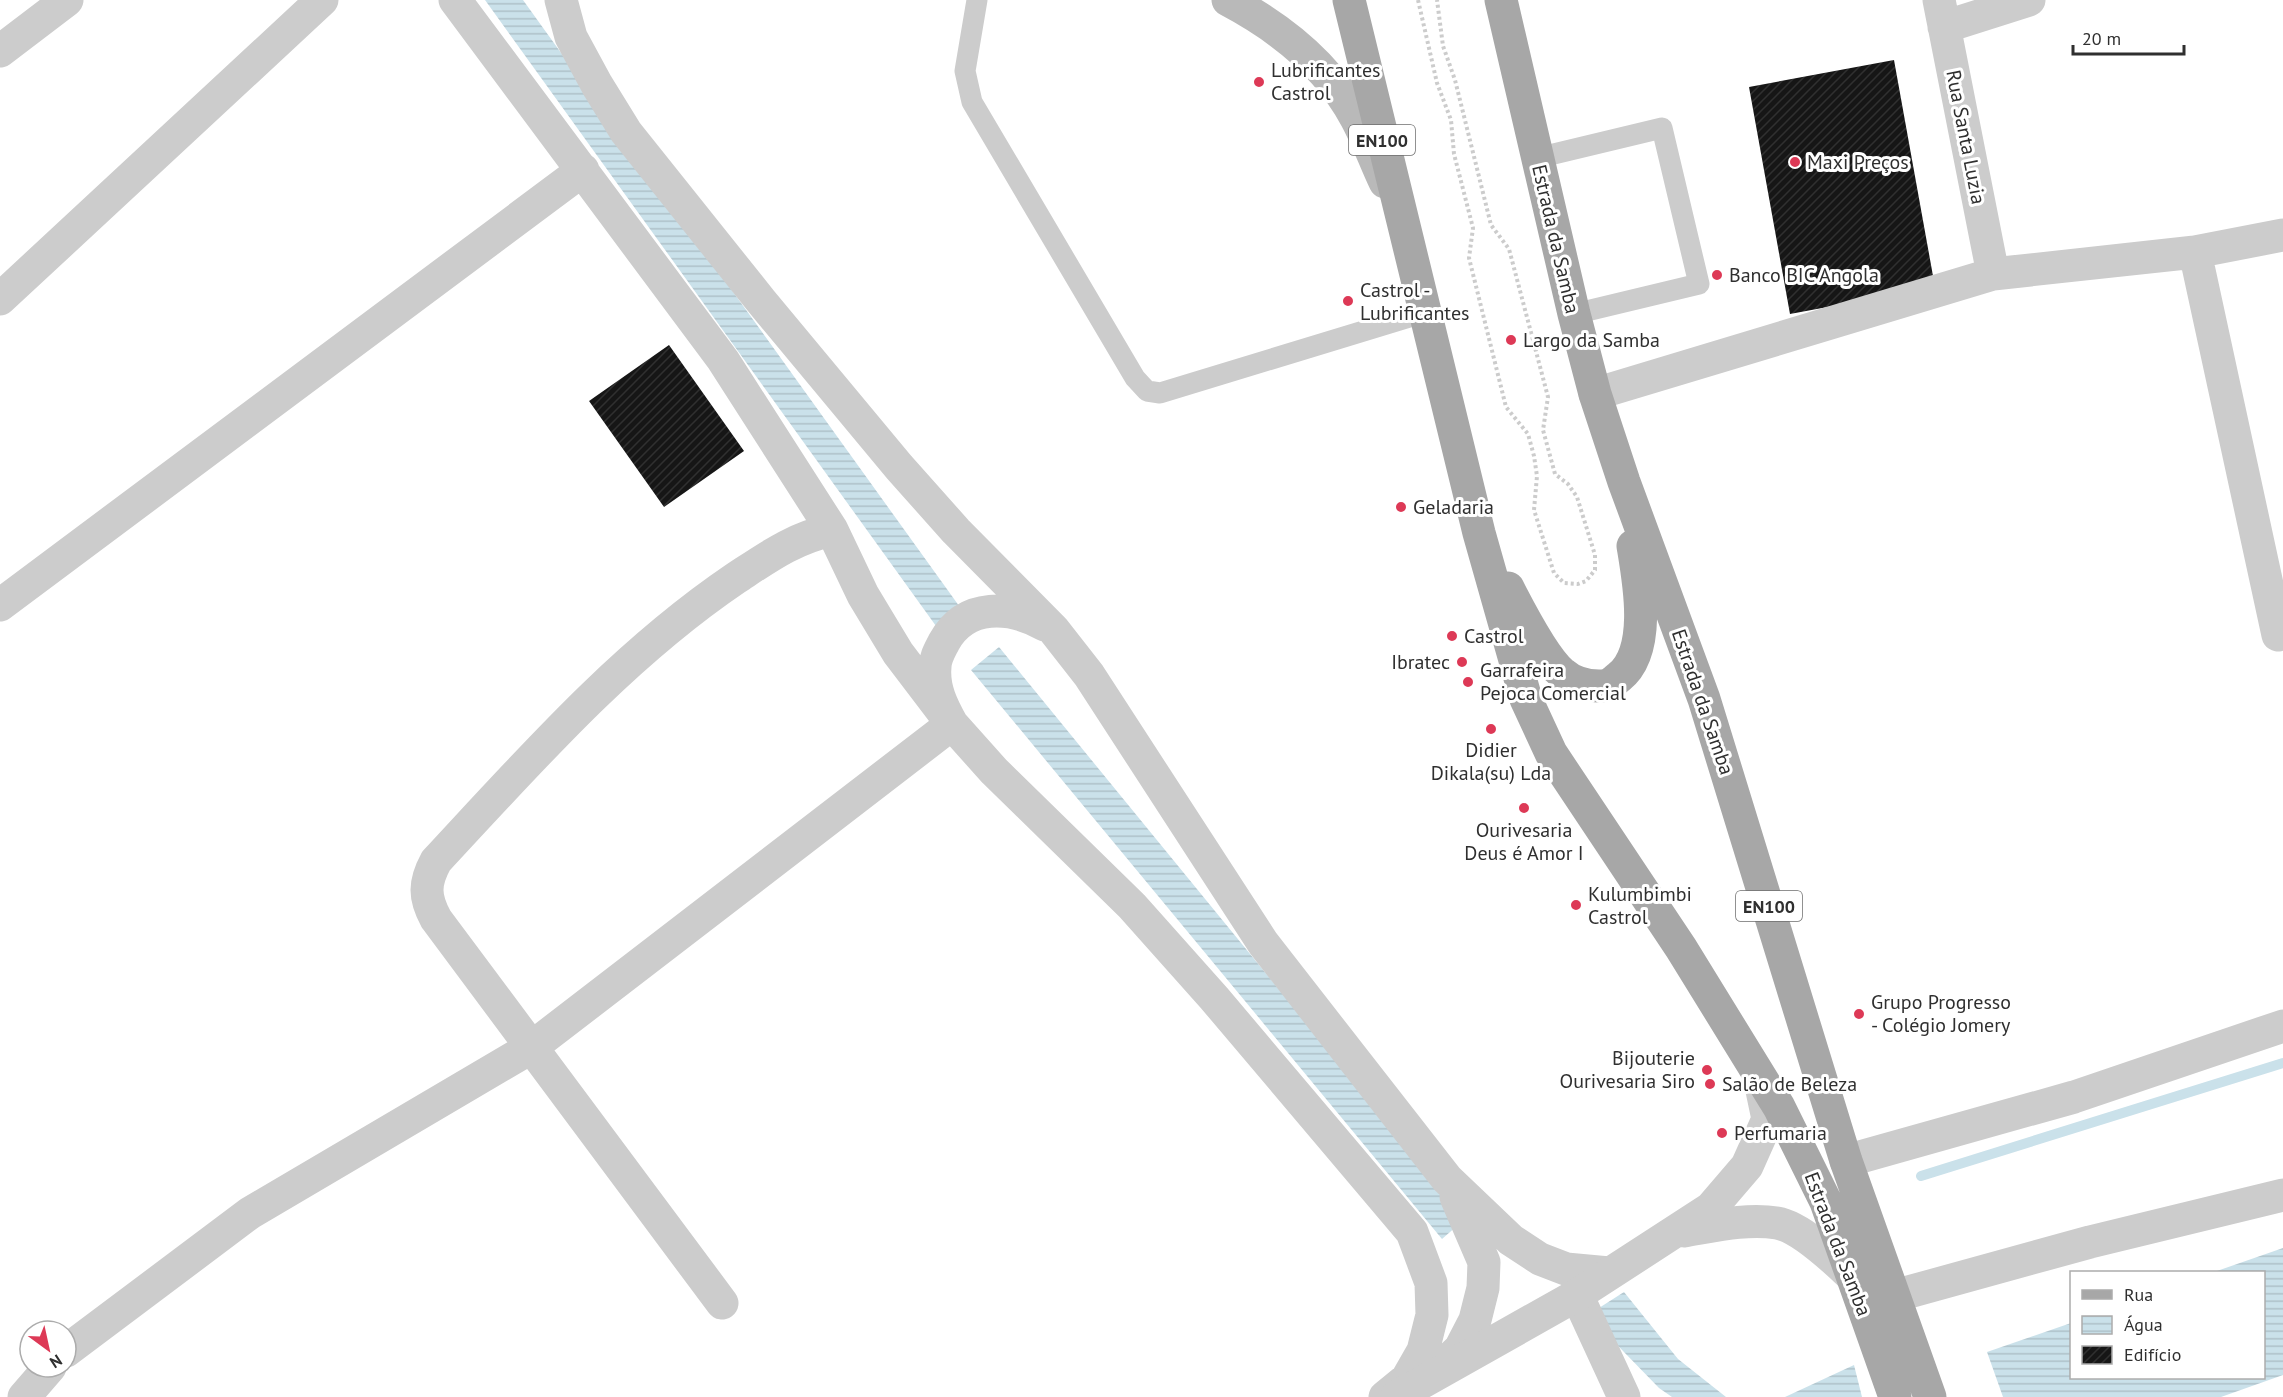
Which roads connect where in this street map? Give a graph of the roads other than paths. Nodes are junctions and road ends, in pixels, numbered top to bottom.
1 (67, 0) edge
2 (322, 0) edge
3 (455, 0) edge
4 (561, 0) edge
5 (977, 0) edge
6 (1228, 0) edge
7 (1349, 0) edge
8 (1501, 0) edge
9 (2029, 0) edge
10 (1942, 14) edge
11 (0, 51) edge
12 (1537, 158) junction
13 (583, 170) junction
14 (1400, 216) junction
15 (2283, 236) edge
16 (2195, 252) junction
17 (1993, 274) junction
18 (0, 299) edge
19 (1426, 312) junction
20 (1574, 314) junction
21 (1595, 394) junction
22 (1624, 482) junction
23 (832, 530) junction
24 (1479, 533) junction
25 (0, 605) edge
26 (1053, 629) junction
27 (2278, 635) dead end
28 (952, 724) junction
29 (2283, 1026) edge
30 (532, 1047) junction
31 (1759, 1075) junction
32 (1846, 1161) junction
33 (1447, 1179) junction
34 (2283, 1195) edge
35 (1671, 1233) junction
36 (1609, 1273) junction
37 (1852, 1276) junction
38 (1576, 1294) junction
39 (1894, 1296) junction
40 (722, 1303) dead end
41 (78, 1342) edge
42 (1434, 1374) junction
43 (40, 1379) edge
44 (24, 1397) edge
45 (1385, 1397) edge
46 (1396, 1397) edge
47 (1624, 1397) edge
48 (1895, 1397) edge
49 (1929, 1397) edge

1 - 11 street
2 - 18 street
3 - 13 street
4 - 26 street
5 - 19 lane
6 - 14 main road
7 - 14 main road, Estrada da Samba / EN100
8 - 12 main road, Estrada da Samba / EN100
9 - 10 street
10 - 17 street, Rua Santa Luzia
12 - 20 main road, Estrada da Samba / EN100
12 - 20 lane
13 - 23 street
13 - 25 street
14 - 19 main road, Estrada da Samba / EN100
15 - 16 street
16 - 17 street
16 - 27 street
17 - 21 street
19 - 24 main road, Estrada da Samba / EN100
20 - 21 main road, Estrada da Samba / EN100
21 - 22 main road, Estrada da Samba / EN100
22 - 24 main road
22 - 32 main road, Estrada da Samba / EN100
23 - 28 street
23 - 30 street
24 - 31 main road, Estrada da Samba / EN100
26 - 28 street
26 - 33 street
28 - 30 street
28 - 45 street
29 - 32 street
30 - 40 street
30 - 41 street
31 - 35 street
31 - 37 main road, Estrada da Samba / EN100
32 - 39 main road, Estrada da Samba / EN100
33 - 36 street
33 - 42 street
34 - 39 street
35 - 36 street
35 - 37 street
36 - 38 street
37 - 48 main road, Estrada da Samba / EN100
38 - 42 street
38 - 47 street
39 - 49 main road, Estrada da Samba / EN100
42 - 46 street
43 - 44 street

